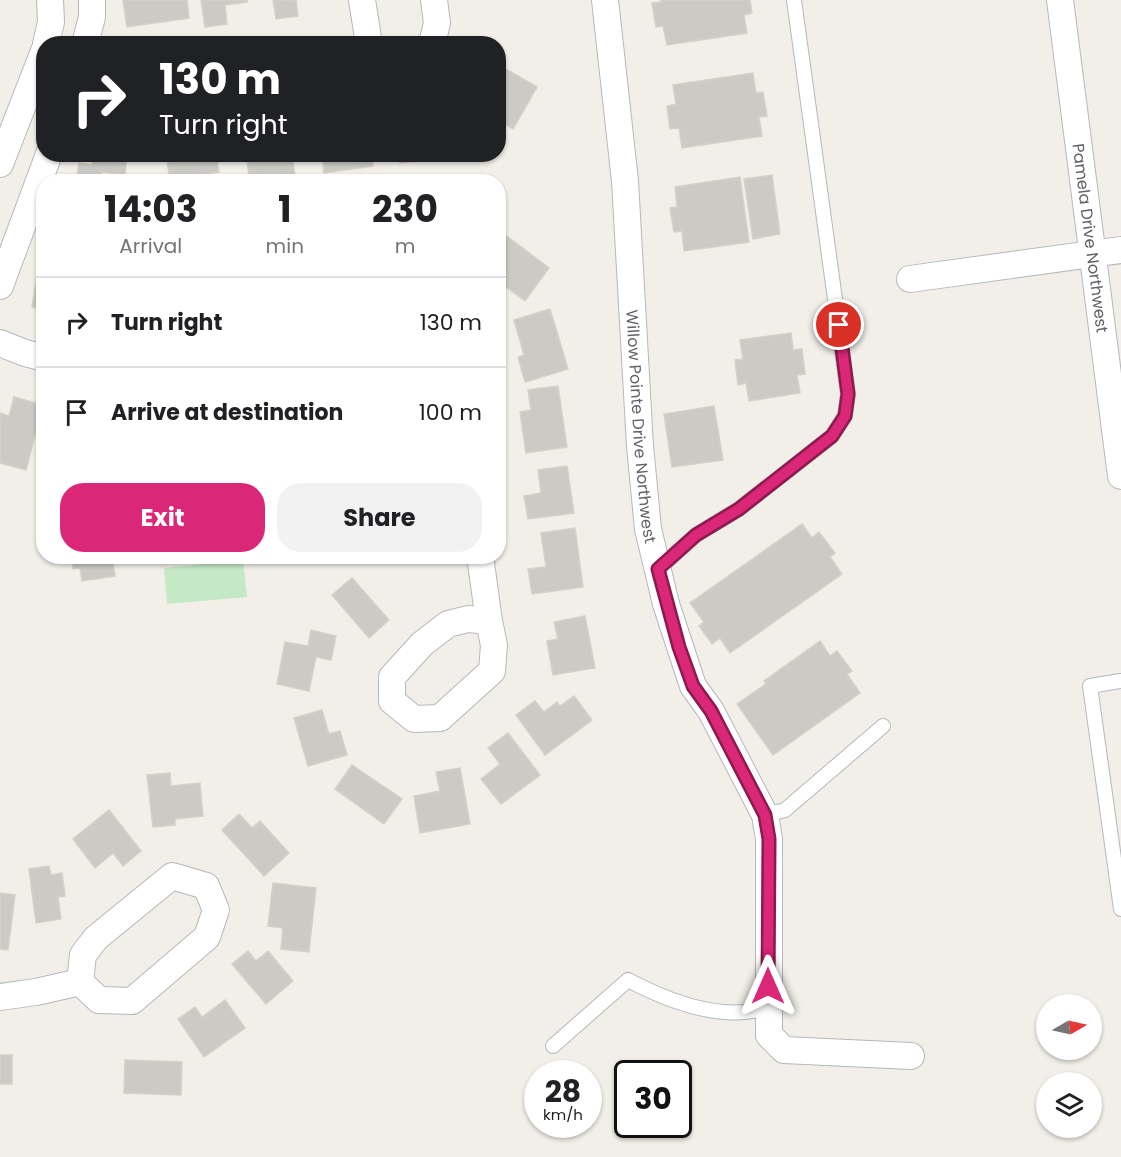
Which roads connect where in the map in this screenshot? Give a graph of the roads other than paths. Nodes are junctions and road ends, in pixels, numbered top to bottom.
1 (50, 0) edge
2 (92, 0) edge
3 (362, 0) edge
4 (434, 0) edge
5 (605, 0) edge
6 (794, 0) edge
7 (1060, 0) edge
8 (48, 36) edge
9 (87, 36) edge
10 (368, 36) edge
11 (434, 36) edge
12 (36, 72) edge
13 (0, 164) edge
14 (36, 191) edge
15 (1121, 250) edge
16 (1093, 254) junction
17 (910, 279) dead end
18 (0, 286) edge
19 (0, 343) edge
20 (36, 356) edge
21 (1121, 476) edge
22 (481, 564) edge
23 (658, 569) junction
24 (489, 621) dead end
25 (1121, 681) edge
26 (883, 726) dead end
27 (765, 815) junction
28 (1121, 909) edge
29 (80, 982) junction
30 (0, 997) edge
31 (768, 1007) junction
32 (553, 1046) dead end
33 (911, 1056) dead end

1 - 8 street
2 - 9 street
3 - 10 street
4 - 11 street
5 - 23 street, Willow Pointe Drive Northwest
6 - 23 lane
7 - 16 street, Pamela Drive Northwest
12 - 13 street
14 - 18 street
15 - 16 street
16 - 17 street
16 - 21 street, Pamela Drive Northwest
19 - 20 street
22 - 24 street
23 - 27 street, Willow Pointe Drive Northwest
25 - 28 lane
26 - 27 lane
27 - 31 street, Willow Pointe Drive Northwest
29 - 29 street
29 - 30 street
31 - 32 lane
31 - 33 street, Willow Pointe Drive Northwest

